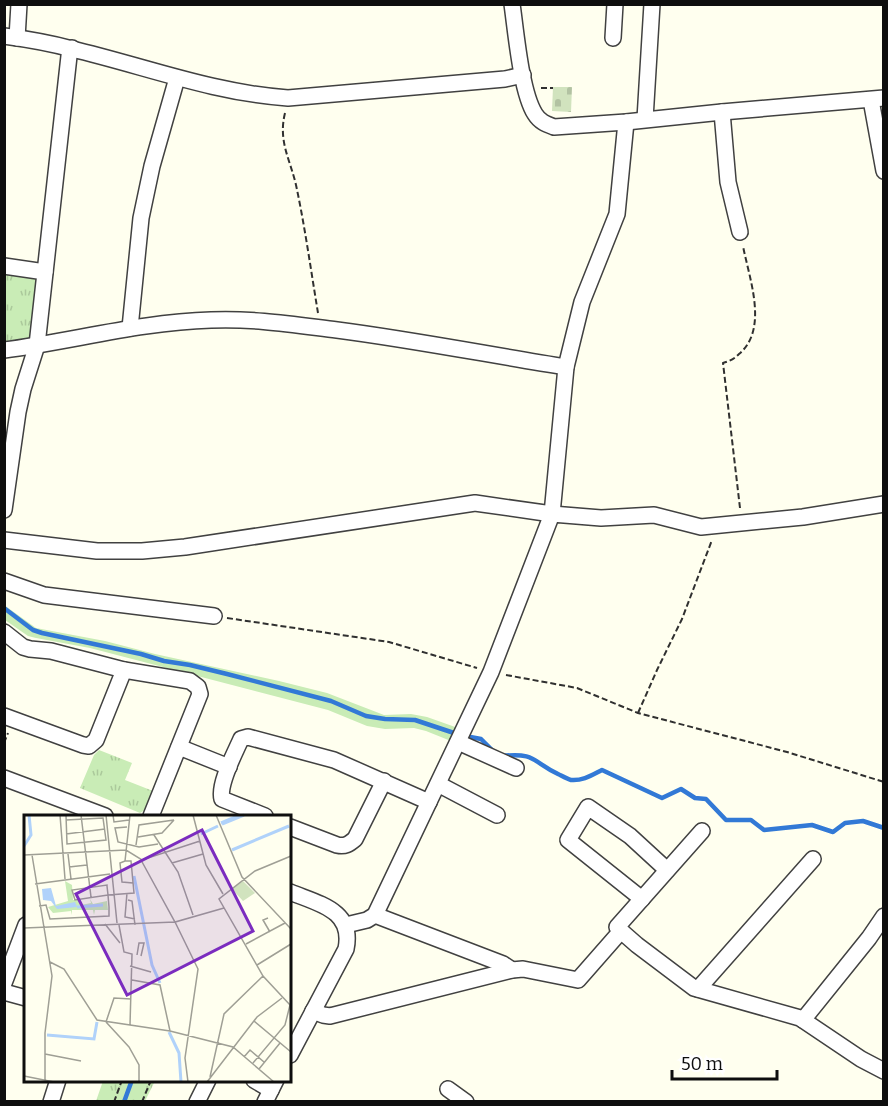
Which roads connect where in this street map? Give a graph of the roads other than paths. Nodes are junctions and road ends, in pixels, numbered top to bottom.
1 (19, 4) edge
2 (512, 4) edge
3 (615, 4) edge
4 (652, 4) edge
5 (11, 37) edge
6 (613, 38) dead end
7 (72, 48) junction
8 (523, 75) junction
9 (177, 78) junction
10 (877, 99) edge
11 (722, 112) junction
12 (645, 119) junction
13 (626, 122) junction
14 (884, 171) edge
15 (740, 232) road end
16 (4, 266) edge
17 (45, 272) junction
18 (130, 328) junction
19 (37, 345) junction
20 (4, 350) edge
21 (566, 367) junction
22 (884, 504) edge
23 (4, 510) edge
24 (552, 514) junction
25 (4, 540) edge
26 (4, 581) edge
27 (214, 616) road end
28 (4, 632) edge
29 (124, 670) junction
30 (4, 716) edge
31 (458, 742) junction
32 (179, 747) junction
33 (229, 767) junction
34 (516, 768) dead end
35 (4, 778) edge
36 (384, 781) junction
37 (438, 784) junction
38 (429, 802) junction
39 (497, 814) dead end
40 (102, 815) edge
41 (151, 815) edge
42 (262, 815) edge
43 (291, 827) edge
44 (702, 831) dead end
45 (813, 859) dead end
46 (667, 870) junction
47 (291, 892) edge
48 (642, 899) junction
49 (375, 915) junction
50 (884, 916) edge
51 (346, 925) junction
52 (24, 929) edge
53 (621, 931) junction
54 (512, 970) junction
55 (4, 983) edge
56 (698, 989) junction
57 (4, 992) edge
58 (24, 997) edge
59 (313, 1011) junction
60 (803, 1020) junction
61 (291, 1053) edge
62 (884, 1071) edge
63 (57, 1082) edge
64 (207, 1082) edge
65 (257, 1082) edge
66 (448, 1089) dead end
67 (270, 1091) edge
68 (51, 1101) edge
69 (197, 1101) edge
70 (466, 1101) edge

1 - 5 street
2 - 8 street
3 - 6 street
4 - 12 street
5 - 7 street
7 - 9 street
7 - 17 street
8 - 9 street
8 - 13 street
9 - 18 street
10 - 11 street
10 - 14 street
11 - 12 street
11 - 15 street
12 - 13 street
13 - 21 street
16 - 17 street
17 - 19 street
18 - 19 street
18 - 21 street
19 - 20 street
19 - 23 street
21 - 24 street
22 - 24 street
24 - 25 street
24 - 31 street
26 - 27 street
28 - 29 street
29 - 30 street
29 - 32 street
31 - 34 street
31 - 37 street
32 - 33 street
32 - 41 street
33 - 36 street
33 - 42 street
35 - 40 street
36 - 38 street
36 - 43 street
37 - 38 street
37 - 39 street
38 - 49 street
44 - 46 street
45 - 56 street
46 - 48 street
46 - 48 street
47 - 51 street
48 - 53 street
49 - 51 street
49 - 54 street
50 - 60 street
51 - 59 street
52 - 55 street
53 - 54 street
53 - 56 street
54 - 59 street
56 - 60 street
57 - 58 street
59 - 61 street
60 - 62 street
63 - 68 street
64 - 69 street
65 - 67 street
66 - 70 street

